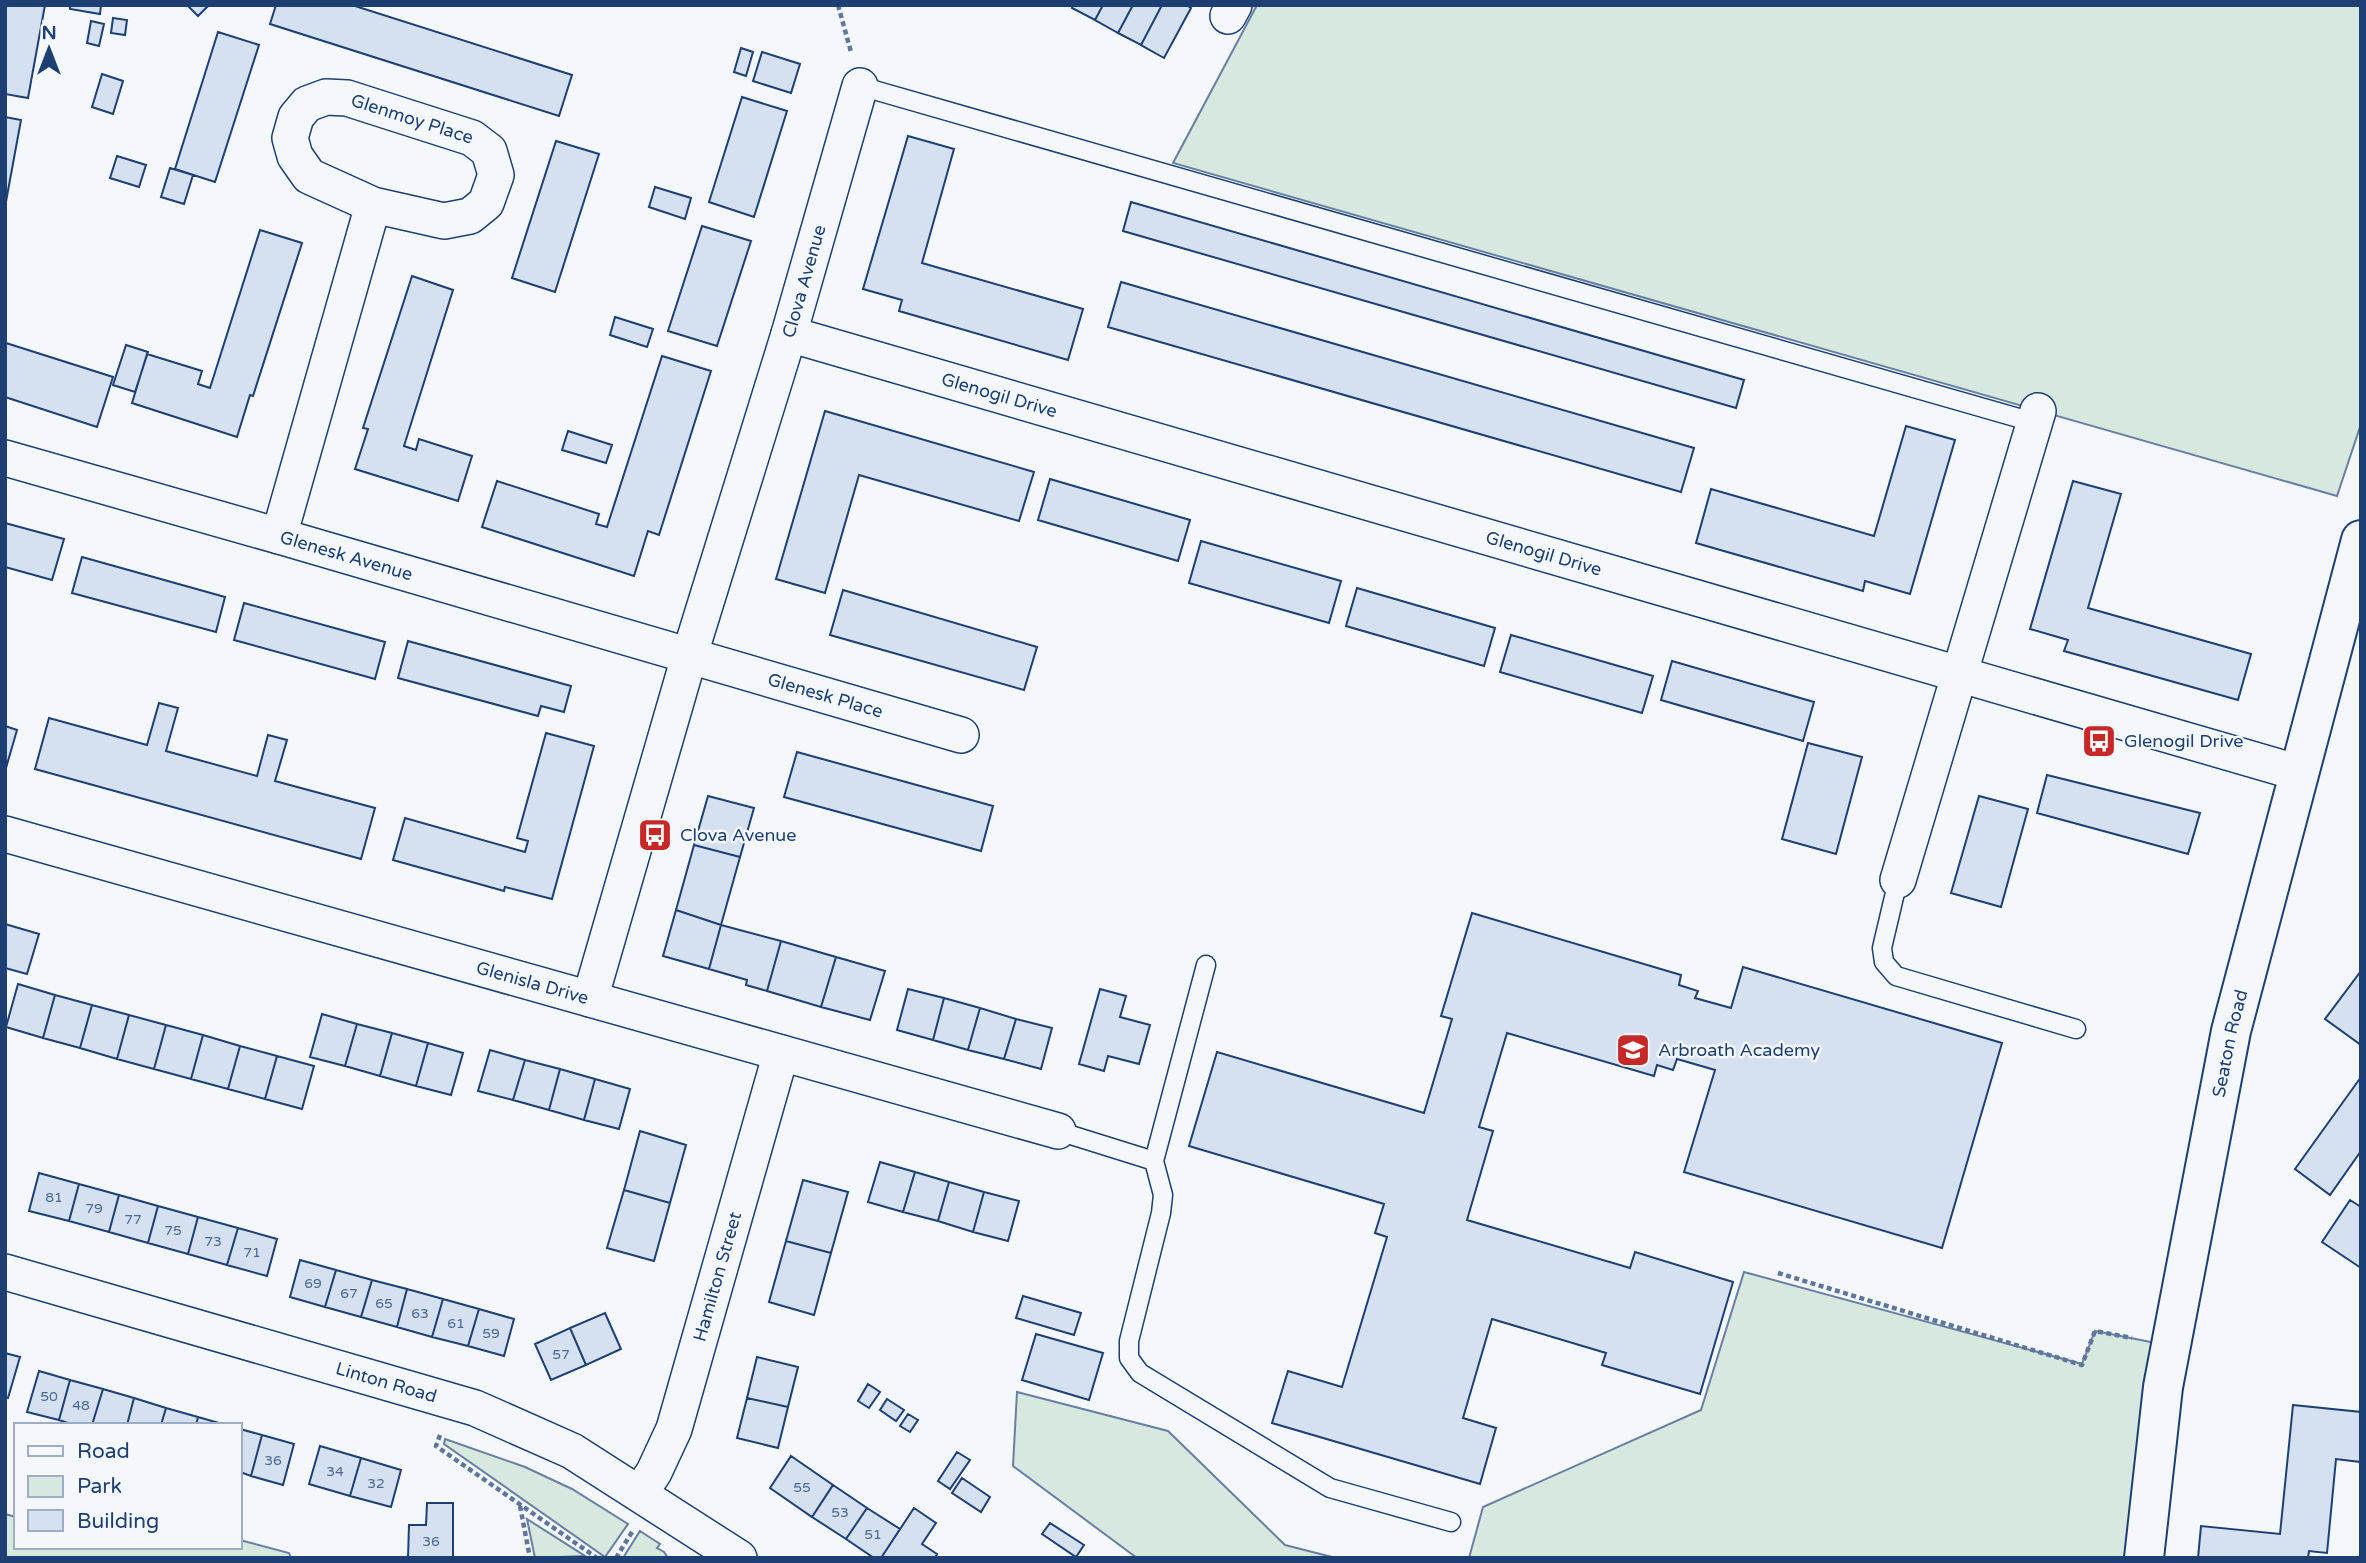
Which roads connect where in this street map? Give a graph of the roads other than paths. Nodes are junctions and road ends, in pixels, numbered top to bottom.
1 (860, 86) joint
2 (373, 205) junction
3 (789, 334) junction
4 (2037, 417) joint
5 (5, 458) edge
6 (279, 536) junction
7 (2361, 540) edge
8 (689, 657) junction
9 (1960, 674) junction
10 (961, 735) dead end
11 (2299, 773) junction
12 (5, 834) edge
13 (1898, 880) joint
14 (1206, 965) dead end
15 (590, 999) junction
16 (2076, 1029) dead end
17 (781, 1054) junction
18 (1058, 1131) joint
19 (1154, 1161) junction
20 (5, 1272) edge
21 (640, 1493) junction
22 (1451, 1522) dead end
23 (739, 1558) edge
24 (2144, 1558) edge

1 - 3 street, Clova Avenue
1 - 4 lane
2 - 2 street, Glenmoy Place
2 - 6 street
3 - 8 street, Clova Avenue
3 - 9 street, Glenogil Drive
4 - 9 street
5 - 6 street, Glenesk Avenue
6 - 8 street, Glenesk Avenue
7 - 11 street, Seaton Road
8 - 10 street, Glenesk Place
8 - 15 street, Clova Avenue
9 - 11 street, Glenogil Drive
9 - 13 street
11 - 24 street, Seaton Road
12 - 15 street, Glenisla Drive
13 - 16 lane
14 - 19 lane
15 - 17 street, Glenisla Drive
17 - 18 street, Glenisla Drive
17 - 21 street, Hamilton Street
18 - 19 lane
19 - 22 lane
20 - 21 street, Linton Road
21 - 23 street, Linton Road

